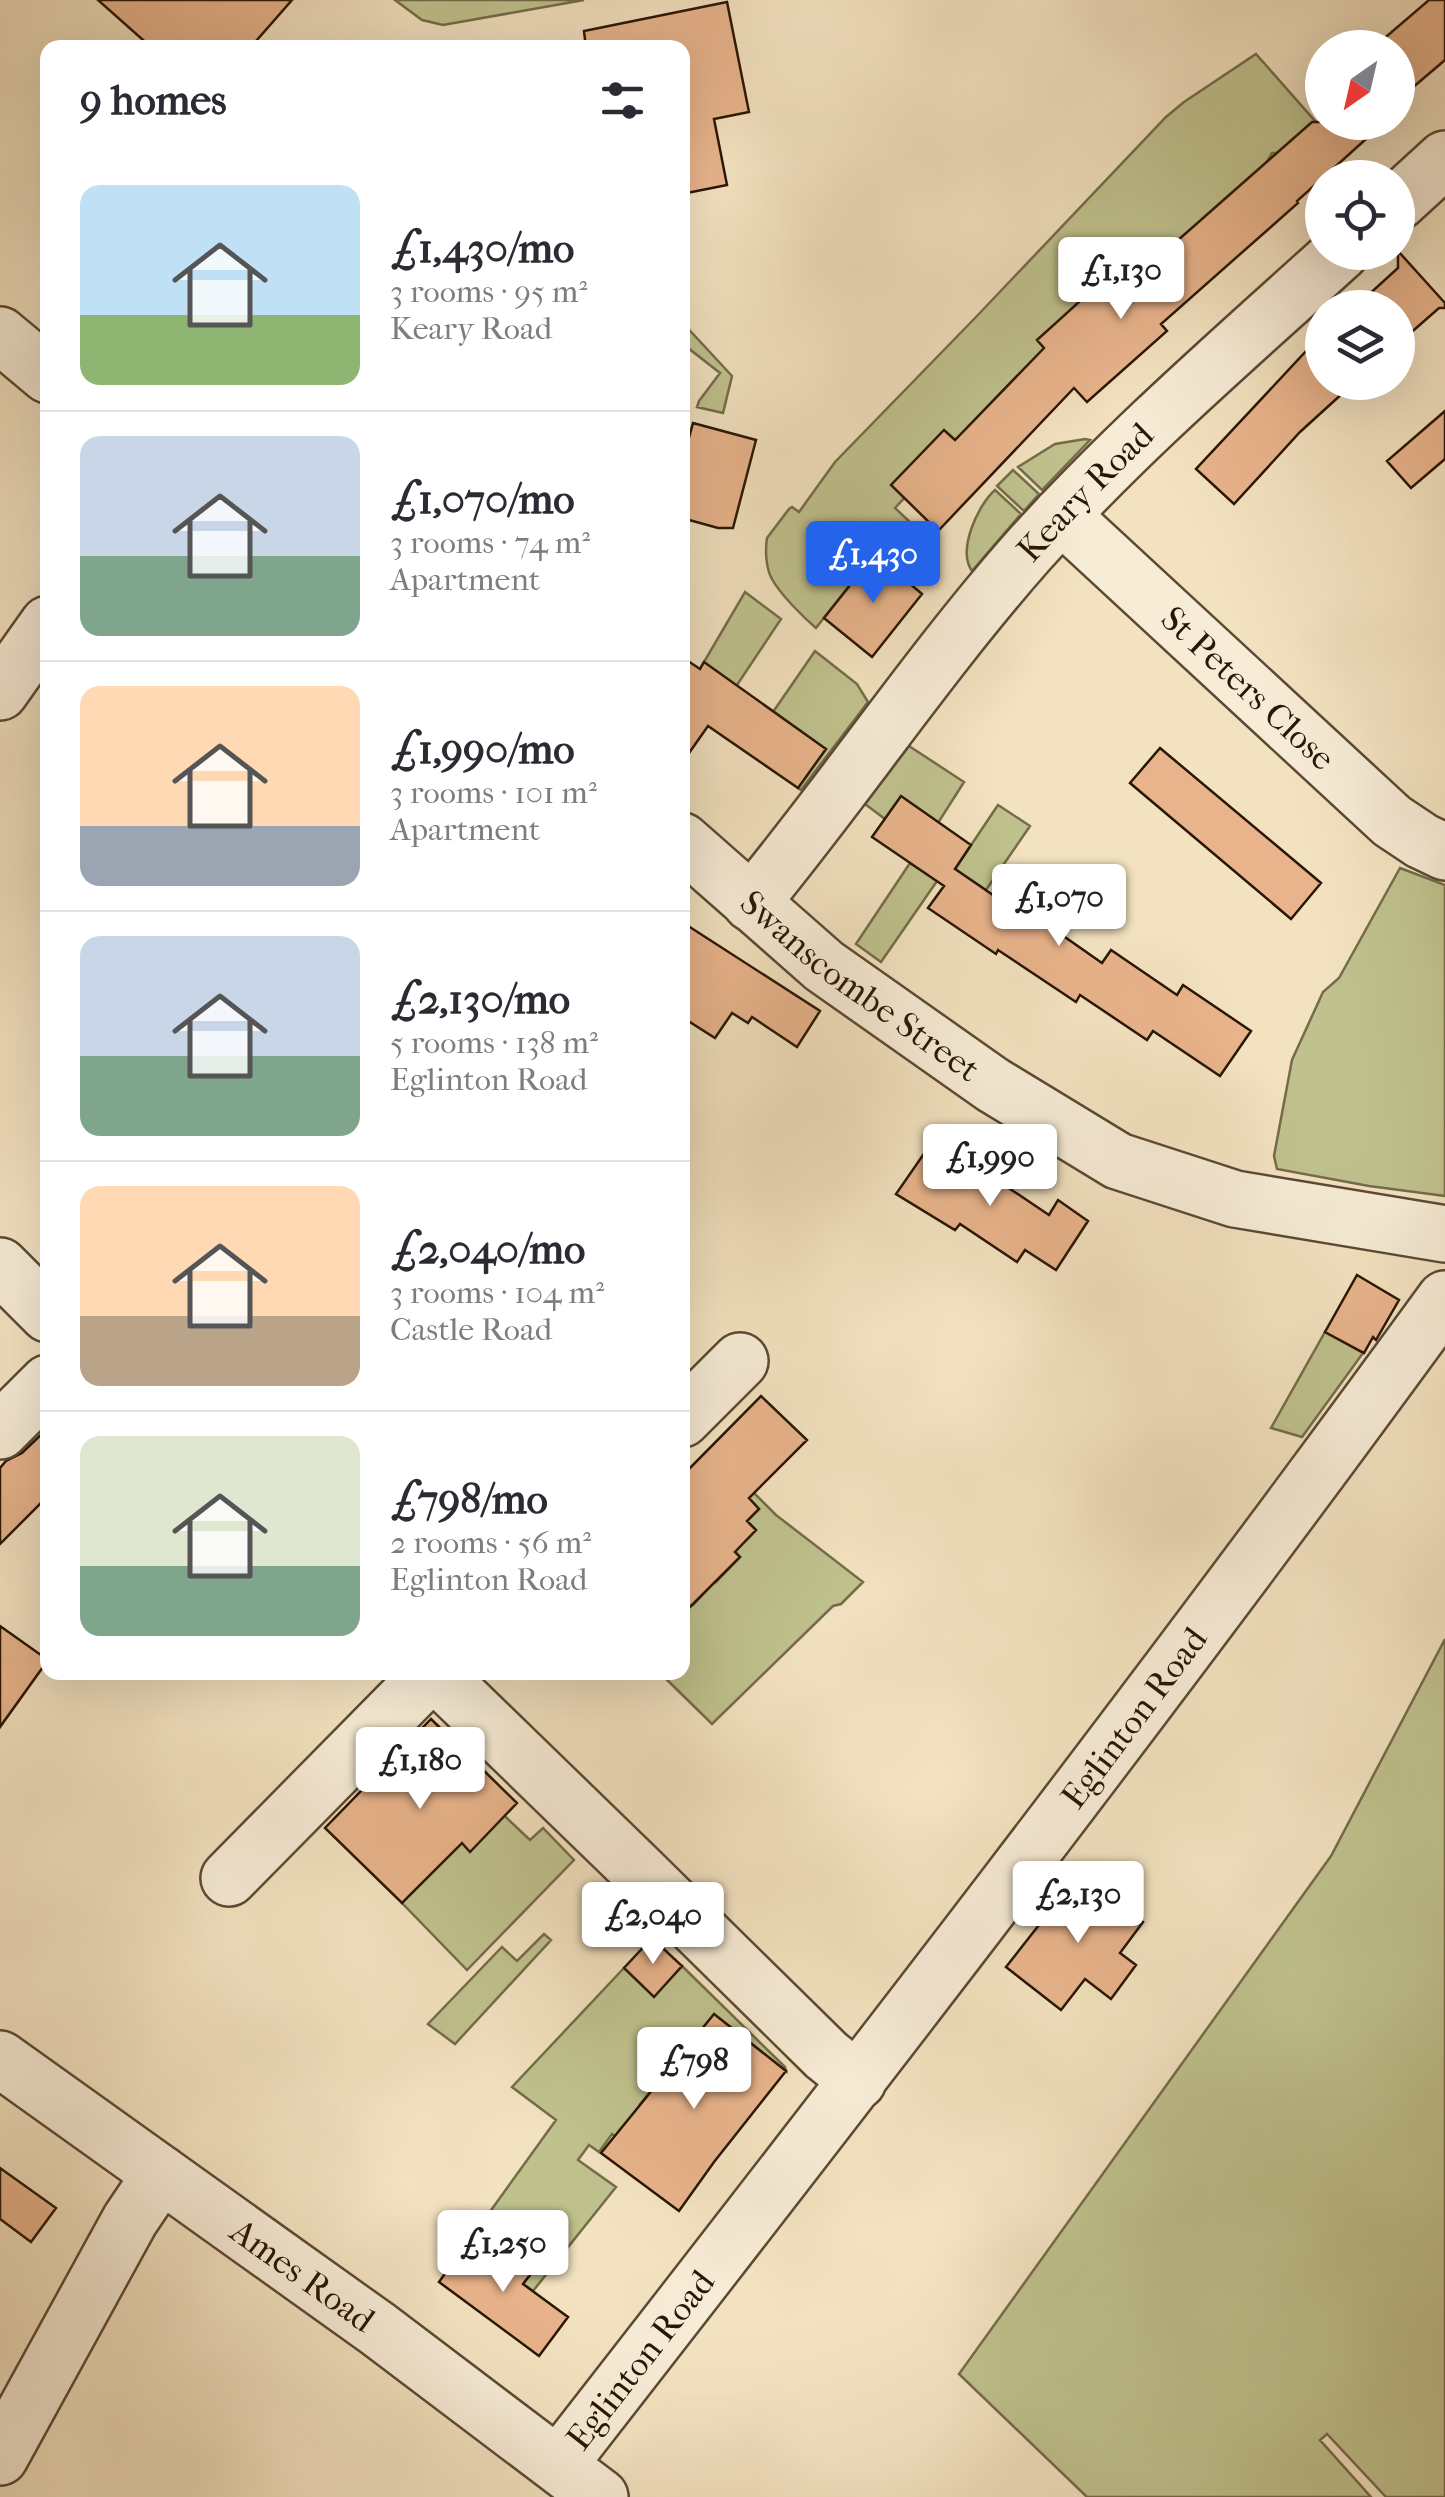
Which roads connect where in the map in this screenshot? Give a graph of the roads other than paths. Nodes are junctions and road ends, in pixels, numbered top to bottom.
1 (1445, 159) edge
2 (1415, 186) edge
3 (1321, 270) edge
4 (0, 336) edge
5 (40, 368) edge
6 (1061, 515) junction
7 (40, 635) edge
8 (0, 692) edge
9 (690, 848) edge
10 (1445, 852) edge
11 (751, 903) junction
12 (1445, 1234) edge
13 (0, 1266) edge
14 (1445, 1299) edge
15 (40, 1306) edge
16 (740, 1361) dead end
17 (40, 1390) edge
18 (690, 1411) edge
19 (0, 1431) edge
20 (425, 1680) edge
21 (441, 1680) edge
22 (229, 1878) dead end
23 (0, 2059) edge
24 (858, 2081) junction
25 (161, 2174) junction
26 (0, 2457) edge
27 (580, 2481) edge

1 - 2 street
3 - 6 street, Keary Road
4 - 5 street
6 - 10 street, St Peters Close
6 - 11 street, Keary Road
7 - 8 street
9 - 11 street, Swanscombe Street
11 - 12 street, Swanscombe Street
13 - 15 street
14 - 24 street, Eglinton Road
16 - 18 street
17 - 19 street
20 - 22 street
21 - 24 street
23 - 25 street, Ames Road
24 - 27 street, Eglinton Road
25 - 26 street
25 - 27 street, Ames Road

